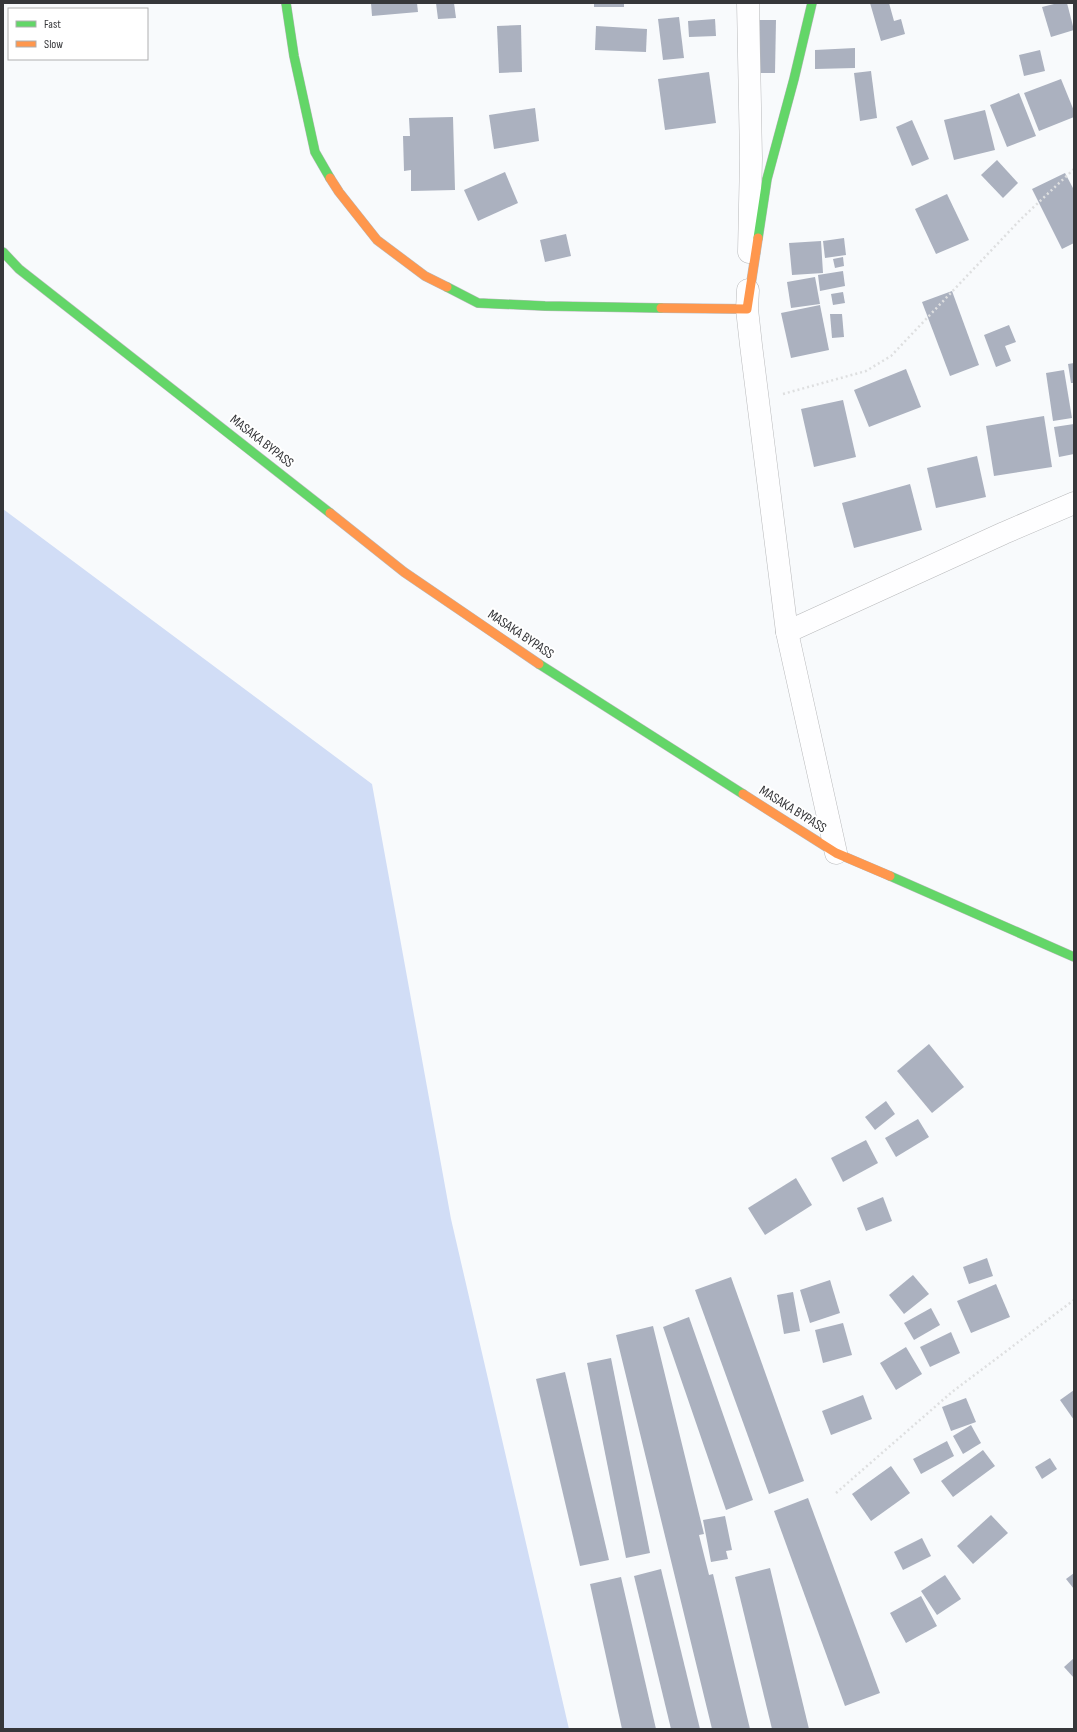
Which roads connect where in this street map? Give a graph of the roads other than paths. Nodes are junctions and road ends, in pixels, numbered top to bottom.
1 (286, 3) edge
2 (748, 3) edge
3 (812, 3) edge
4 (3, 252) edge
5 (747, 309) junction
6 (1074, 503) edge
7 (787, 632) junction
8 (836, 853) junction
9 (1074, 957) edge

1 - 5 main road
2 - 5 street
3 - 5 main road
4 - 8 main road, MASAKA BYPASS
5 - 7 street
6 - 7 street
7 - 8 street
8 - 9 main road, MASAKA BYPASS

